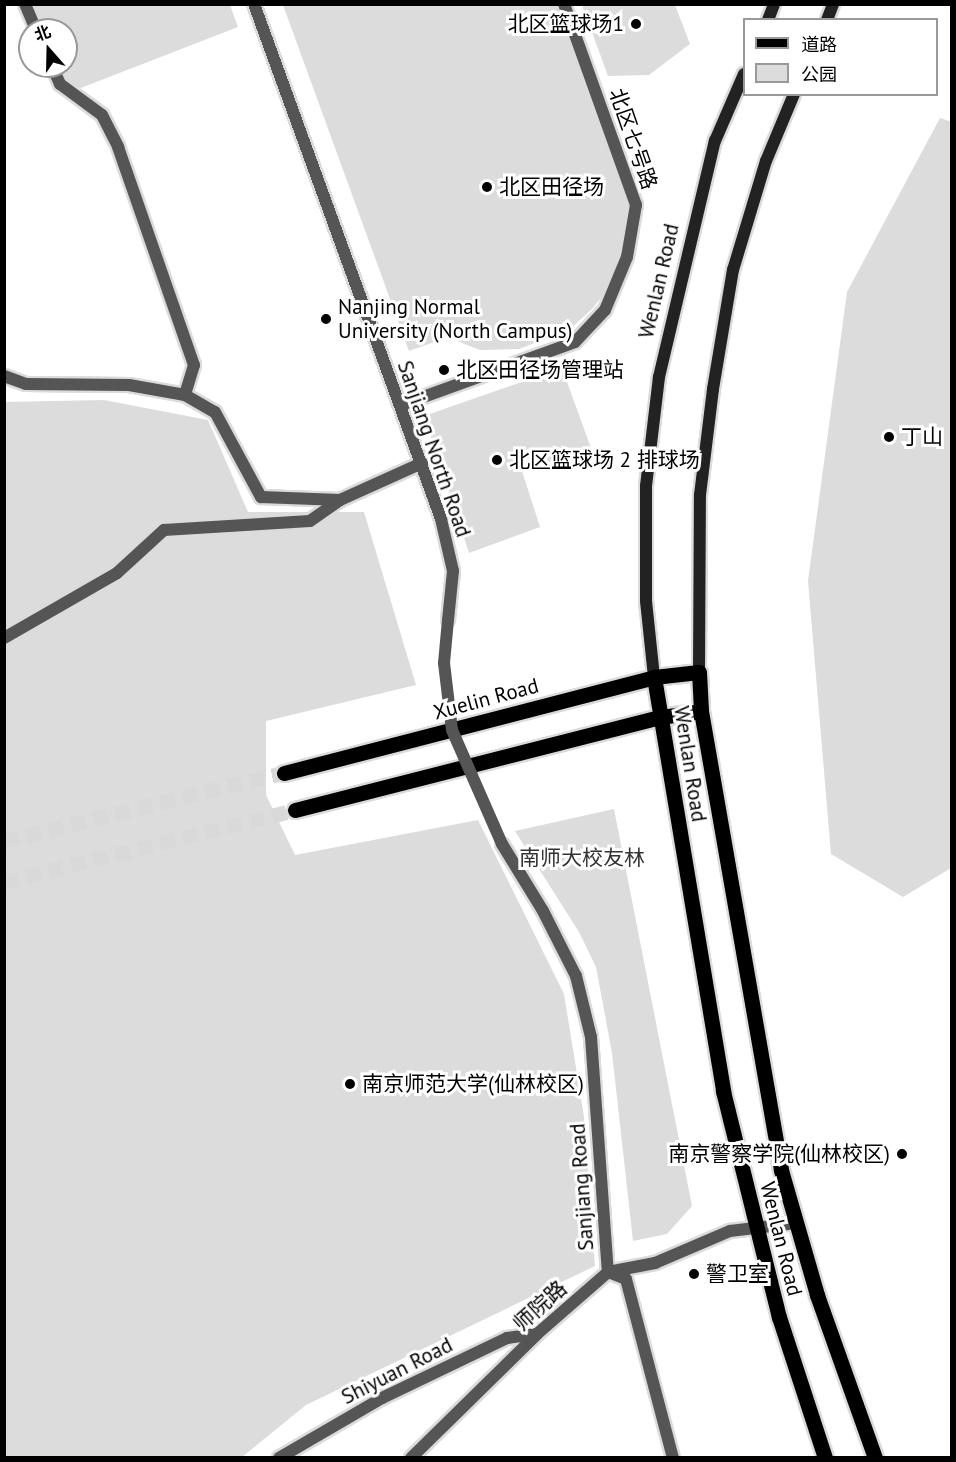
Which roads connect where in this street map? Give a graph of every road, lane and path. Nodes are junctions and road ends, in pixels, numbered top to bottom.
1 (25, 4) edge
2 (254, 4) edge
3 (564, 4) edge
4 (31, 18) edge
5 (743, 76) edge
6 (57, 78) edge
7 (793, 96) edge
8 (4, 376) edge
9 (185, 395) junction
10 (401, 405) junction
11 (422, 463) junction
12 (340, 500) junction
13 (4, 638) edge
14 (699, 672) junction
15 (654, 676) junction
16 (701, 711) junction
17 (661, 717) junction
18 (452, 729) junction
19 (465, 767) junction
20 (285, 773) tunnel mouth
21 (295, 810) tunnel mouth
22 (502, 844) joint
23 (797, 1223) junction
24 (756, 1231) junction
25 (608, 1272) junction
26 (537, 1334) junction
27 (279, 1458) edge
28 (411, 1458) edge
29 (673, 1458) edge
30 (825, 1458) edge
31 (875, 1458) edge

1 - 4 street
2 - 10 street, Sanjiang North Road
3 - 10 street, 北区七号路
5 - 15 main road, Wenlan Road
6 - 9 street
7 - 14 main road, Wenlan Road
8 - 9 street
9 - 12 street
10 - 11 street, Sanjiang North Road
11 - 12 street
11 - 18 street, Sanjiang North Road, bridge
12 - 13 street
14 - 15 main road, Xuelin Road
14 - 16 main road, Wenlan Road
15 - 17 main road, Wenlan Road
15 - 18 main road, Xuelin Road
16 - 17 main road
16 - 23 main road, Wenlan Road
17 - 19 main road
17 - 24 main road, Wenlan Road
18 - 19 street, Sanjiang North Road, bridge
18 - 20 main road, Xuelin Road
19 - 21 main road
19 - 22 street, Sanjiang North Road, bridge
22 - 25 street, Sanjiang Road
23 - 24 street
23 - 31 main road, Wenlan Road
24 - 25 street
24 - 30 main road, Wenlan Road
25 - 26 street, 师院路
25 - 29 street, Sanjiang Road
26 - 27 street, Shiyuan Road
26 - 28 street, 师院路

